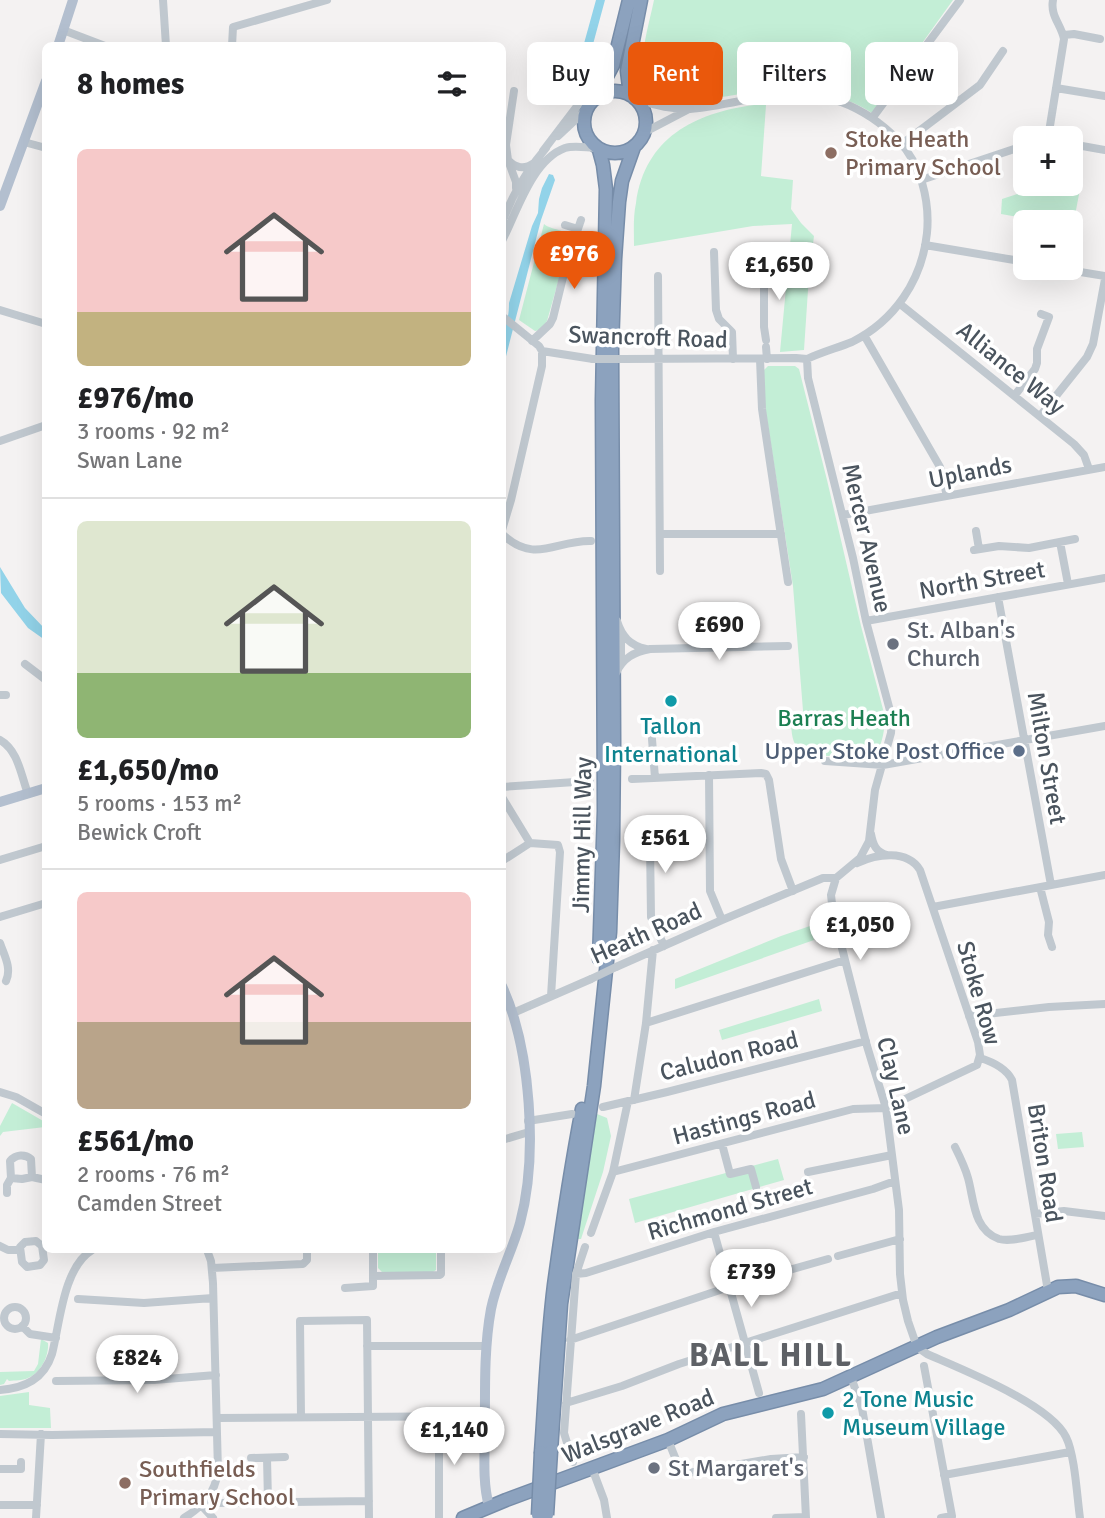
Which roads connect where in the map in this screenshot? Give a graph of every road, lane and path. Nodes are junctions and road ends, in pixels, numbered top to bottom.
1 (73, 0) edge
2 (163, 0) edge
3 (327, 0) edge
4 (629, 0) edge
5 (641, 0) edge
6 (960, 0) edge
7 (1053, 0) edge
8 (311, 2) edge
9 (63, 30) junction
10 (1063, 35) junction
11 (1100, 39) dead end
12 (59, 42) edge
13 (94, 42) edge
14 (166, 42) edge
15 (232, 42) edge
16 (633, 42) edge
17 (1003, 51) dead end
18 (614, 62) edge
19 (1056, 88) junction
20 (514, 91) dead end
21 (42, 92) edge
22 (1105, 96) edge
23 (589, 105) edge
24 (591, 105) edge
25 (640, 105) edge
26 (661, 105) edge
27 (689, 109) junction
28 (873, 117) junction
29 (1050, 126) edge
30 (645, 132) junction
31 (24, 142) junction
32 (902, 144) junction
33 (1083, 146) edge
34 (42, 147) edge
35 (634, 147) junction
36 (598, 149) junction
37 (1013, 149) edge
38 (1105, 150) edge
39 (543, 151) junction
40 (508, 160) junction
41 (540, 161) junction
42 (512, 172) junction
43 (524, 178) junction
44 (921, 180) junction
45 (516, 191) junction
46 (0, 206) edge
47 (506, 214) edge
48 (581, 220) dead end
49 (565, 225) dead end
50 (578, 229) junction
51 (506, 232) edge
52 (925, 245) junction
53 (714, 252) dead end
54 (1013, 260) edge
55 (704, 263) dead end
56 (714, 263) junction
57 (764, 265) dead end
58 (1083, 273) edge
59 (657, 276) dead end
60 (1105, 277) edge
61 (900, 304) junction
62 (0, 310) edge
63 (1041, 314) dead end
64 (506, 319) edge
65 (42, 323) edge
66 (864, 335) junction
67 (532, 341) junction
68 (542, 351) junction
69 (658, 359) junction
70 (733, 359) junction
71 (764, 359) junction
72 (807, 359) junction
73 (1014, 395) junction
74 (1040, 416) junction
75 (42, 426) edge
76 (0, 441) edge
77 (1089, 469) junction
78 (1105, 470) edge
79 (947, 496) junction
80 (843, 516) junction
81 (506, 518) edge
82 (976, 531) dead end
83 (660, 534) junction
84 (781, 534) junction
85 (506, 535) edge
86 (1075, 539) dead end
87 (591, 541) dead end
88 (1060, 542) junction
89 (660, 571) dead end
90 (1105, 578) edge
91 (788, 582) dead end
92 (1068, 584) junction
93 (999, 597) junction
94 (612, 598) junction
95 (866, 621) junction
96 (621, 631) junction
97 (788, 646) dead end
98 (650, 649) junction
99 (25, 664) dead end
100 (616, 673) junction
101 (42, 677) edge
102 (1105, 726) edge
103 (652, 739) dead end
104 (0, 740) edge
105 (1025, 741) junction
106 (825, 761) dead end
107 (883, 765) junction
108 (709, 775) junction
109 (656, 778) junction
110 (632, 779) dead end
111 (506, 787) edge
112 (42, 789) edge
113 (590, 792) dead end
114 (28, 794) junction
115 (0, 802) edge
116 (506, 804) edge
117 (871, 829) junction
118 (709, 837) junction
119 (530, 843) junction
120 (42, 847) edge
121 (890, 856) junction
122 (506, 858) edge
123 (0, 860) edge
124 (851, 866) junction
125 (1105, 875) edge
126 (836, 878) junction
127 (1051, 885) junction
128 (1040, 887) junction
129 (793, 891) junction
130 (42, 904) edge
131 (933, 906) junction
132 (0, 917) edge
133 (722, 920) junction
134 (664, 946) junction
135 (1052, 947) dead end
136 (1, 948) edge
137 (653, 950) junction
138 (845, 960) junction
139 (6, 981) dead end
140 (506, 996) edge
141 (551, 996) junction
142 (1105, 1004) edge
143 (513, 1013) junction
144 (969, 1016) junction
145 (646, 1023) junction
146 (866, 1041) junction
147 (980, 1058) junction
148 (0, 1092) edge
149 (631, 1100) junction
150 (603, 1107) dead end
151 (886, 1108) junction
152 (42, 1112) edge
153 (568, 1125) dead end
154 (529, 1127) junction
155 (506, 1138) edge
156 (722, 1144) junction
157 (955, 1147) dead end
158 (892, 1155) junction
159 (613, 1172) junction
160 (808, 1172) dead end
161 (33, 1177) junction
162 (11, 1178) junction
163 (42, 1179) edge
164 (895, 1181) junction
165 (756, 1187) dead end
166 (6, 1193) dead end
167 (1035, 1214) junction
168 (1105, 1216) edge
169 (714, 1232) junction
170 (591, 1233) dead end
171 (1037, 1236) junction
172 (900, 1239) junction
173 (42, 1242) edge
174 (0, 1246) edge
175 (585, 1247) dead end
176 (20, 1250) junction
177 (44, 1253) edge
178 (84, 1253) edge
179 (208, 1253) edge
180 (307, 1253) edge
181 (373, 1253) edge
182 (442, 1253) edge
183 (838, 1256) dead end
184 (828, 1259) dead end
185 (212, 1268) junction
186 (576, 1274) junction
187 (374, 1276) junction
188 (729, 1287) junction
189 (345, 1289) dead end
190 (1048, 1291) junction
191 (902, 1293) junction
192 (1105, 1294) edge
193 (213, 1297) junction
194 (78, 1299) dead end
195 (22, 1326) junction
196 (10, 1327) junction
197 (0, 1328) edge
198 (56, 1338) junction
199 (570, 1340) junction
200 (746, 1343) junction
201 (368, 1346) junction
202 (487, 1346) junction
203 (917, 1347) junction
204 (925, 1366) dead end
205 (216, 1375) junction
206 (851, 1377) junction
207 (61, 1378) dead end
208 (0, 1390) edge
209 (759, 1393) dead end
210 (566, 1403) junction
211 (802, 1415) dead end
212 (439, 1416) junction
213 (485, 1416) junction
214 (301, 1417) junction
215 (368, 1417) junction
216 (217, 1418) junction
217 (217, 1432) junction
218 (0, 1434) edge
219 (41, 1434) junction
220 (668, 1440) junction
221 (546, 1452) junction
222 (1070, 1452) junction
223 (285, 1457) dead end
224 (804, 1457) junction
225 (251, 1458) dead end
226 (267, 1458) junction
227 (21, 1462) dead end
228 (573, 1462) dead end
229 (592, 1468) junction
230 (0, 1469) edge
231 (944, 1475) junction
232 (369, 1501) junction
233 (268, 1502) junction
234 (205, 1503) junction
235 (217, 1503) dead end
236 (0, 1504) edge
237 (37, 1505) junction
238 (489, 1506) junction
239 (542, 1516) edge
240 (806, 1517) edge
241 (36, 1518) edge
242 (184, 1518) edge
243 (213, 1518) edge
244 (369, 1518) edge
245 (439, 1518) edge
246 (463, 1518) edge
247 (607, 1518) edge
248 (776, 1518) edge
249 (881, 1518) edge
250 (942, 1518) edge
251 (1080, 1518) edge

1 - 9 main road
2 - 14 street
3 - 8 street
4 - 18 highway
4 - 39 street
5 - 16 highway
6 - 28 street
7 - 10 street
8 - 15 street
9 - 12 main road
9 - 13 street
10 - 11 street
10 - 19 street
17 - 32 street
19 - 22 street
19 - 29 street
20 - 40 street
21 - 31 main road
23 - 39 street
24 - 36 highway
25 - 30 highway
26 - 27 street
27 - 28 street
27 - 30 street
28 - 32 street
30 - 35 highway
31 - 34 street
31 - 46 main road
32 - 44 street
33 - 38 street
35 - 36 highway
35 - 94 highway, Jimmy Hill Way
36 - 41 street
36 - 221 highway, Jimmy Hill Way
37 - 44 street
39 - 41 street
40 - 41 street
40 - 42 street
41 - 43 street
41 - 51 street
42 - 43 street
42 - 45 street
43 - 45 street
44 - 52 street
45 - 47 street
48 - 50 street
49 - 50 street
50 - 67 street
52 - 54 street
52 - 61 street
53 - 56 street
55 - 56 street
56 - 70 street
57 - 71 street
58 - 60 street
59 - 69 street
60 - 74 street
61 - 66 street
61 - 73 street, Alliance Way
62 - 65 street
63 - 73 street
64 - 67 street, Swancroft Road
66 - 72 street
66 - 79 street
67 - 68 street, Swancroft Road
68 - 69 street, Swancroft Road, bridge
68 - 81 street
69 - 70 street, Swancroft Road
69 - 83 street
70 - 71 street, Swancroft Road
71 - 72 street, Swancroft Road
71 - 84 street
72 - 80 street, Mercer Avenue
73 - 74 street, Alliance Way
74 - 77 street, Alliance Way
75 - 76 street
77 - 78 street, Uplands
77 - 79 street, Uplands
79 - 80 street, Uplands
80 - 95 street, Mercer Avenue
82 - 88 street
83 - 84 street
83 - 89 street
84 - 91 street
85 - 87 street
86 - 88 street
88 - 92 street
90 - 92 street, North Street
92 - 93 street, North Street
93 - 95 street, North Street
93 - 105 street, Milton Street
94 - 96 street
94 - 100 highway, Jimmy Hill Way
95 - 107 street, Mercer Avenue
96 - 98 street
96 - 100 street
97 - 98 street
98 - 100 street
99 - 101 street
100 - 221 highway, Jimmy Hill Way
102 - 105 street
103 - 109 street
104 - 114 street
105 - 107 street
105 - 127 street, Milton Street
106 - 107 street
107 - 117 street, Mercer Avenue
108 - 109 street
108 - 118 street
108 - 129 street
109 - 110 street
111 - 113 street
112 - 114 main road
114 - 115 main road
116 - 119 street
117 - 121 street
117 - 124 street, Mercer Avenue
118 - 133 street
118 - 134 street
119 - 122 street
119 - 141 street
120 - 123 street
121 - 124 street
121 - 131 street, Stoke Row
124 - 126 street
125 - 127 street
126 - 129 street, Heath Road
126 - 138 street, Clay Lane
127 - 128 street
128 - 131 street
128 - 135 street
129 - 133 street, Heath Road
130 - 132 street
131 - 144 street, Stoke Row
133 - 134 street, Heath Road
134 - 137 street, Heath Road
136 - 139 street
137 - 141 street, Heath Road, bridge
137 - 145 street
138 - 145 street
138 - 146 street, Clay Lane
140 - 143 main road
141 - 143 street, Heath Road
142 - 144 street
143 - 154 main road
144 - 147 street, Stoke Row
145 - 149 street
146 - 149 street, Caludon Road
146 - 151 street, Clay Lane
147 - 151 street, Stoke Row
147 - 167 street, Briton Road
148 - 152 street
149 - 150 street, Caludon Road
149 - 159 street
151 - 156 street, Hastings Road
151 - 158 street, Clay Lane
153 - 154 street
154 - 155 street
154 - 202 main road
156 - 159 street, Hastings Road
156 - 165 street
157 - 171 street
158 - 160 street
158 - 164 street, Clay Lane
159 - 170 street
161 - 162 street
161 - 162 street
161 - 163 street
162 - 166 street
164 - 169 street, Richmond Street
164 - 172 street, Clay Lane
167 - 168 street
167 - 171 street, Briton Road
169 - 186 street, Richmond Street
169 - 188 street
171 - 190 street, Briton Road
172 - 183 street
172 - 191 street, Clay Lane
173 - 176 street
174 - 176 street
175 - 186 street
176 - 177 street
178 - 198 street
179 - 185 street
180 - 185 street
181 - 187 street
182 - 187 street
184 - 188 street
185 - 193 street
186 - 199 street
187 - 189 street
188 - 199 street
188 - 200 street
190 - 192 highway, Walsgrave Road
190 - 203 highway, Walsgrave Road
191 - 200 street
191 - 203 street, Clay Lane
193 - 194 street
193 - 205 street
195 - 196 street
195 - 196 street
195 - 198 street
196 - 197 street
198 - 208 street
199 - 210 street
200 - 209 street
200 - 210 street
201 - 202 street
201 - 214 street
201 - 215 street
202 - 213 main road
203 - 206 highway, Walsgrave Road
203 - 222 street
204 - 231 street
205 - 207 street
205 - 216 street
206 - 220 highway, Walsgrave Road
206 - 249 street
210 - 228 street
211 - 224 street
212 - 213 street
212 - 215 street
212 - 245 street
213 - 238 main road
214 - 215 street
214 - 216 street
215 - 232 street
216 - 217 street
217 - 219 street
217 - 234 street
218 - 219 street
219 - 237 street
220 - 224 street
220 - 229 highway, Walsgrave Road
221 - 239 highway, Jimmy Hill Way, bridge
222 - 231 street
222 - 251 street
223 - 226 street
224 - 240 street
225 - 226 street
226 - 233 street
227 - 230 street
229 - 238 highway, Walsgrave Road
229 - 247 street
231 - 250 street
232 - 233 street
232 - 244 street
233 - 235 street
234 - 242 street
234 - 243 street
236 - 237 street
237 - 241 street
238 - 246 highway, Walsgrave Road
240 - 248 street

